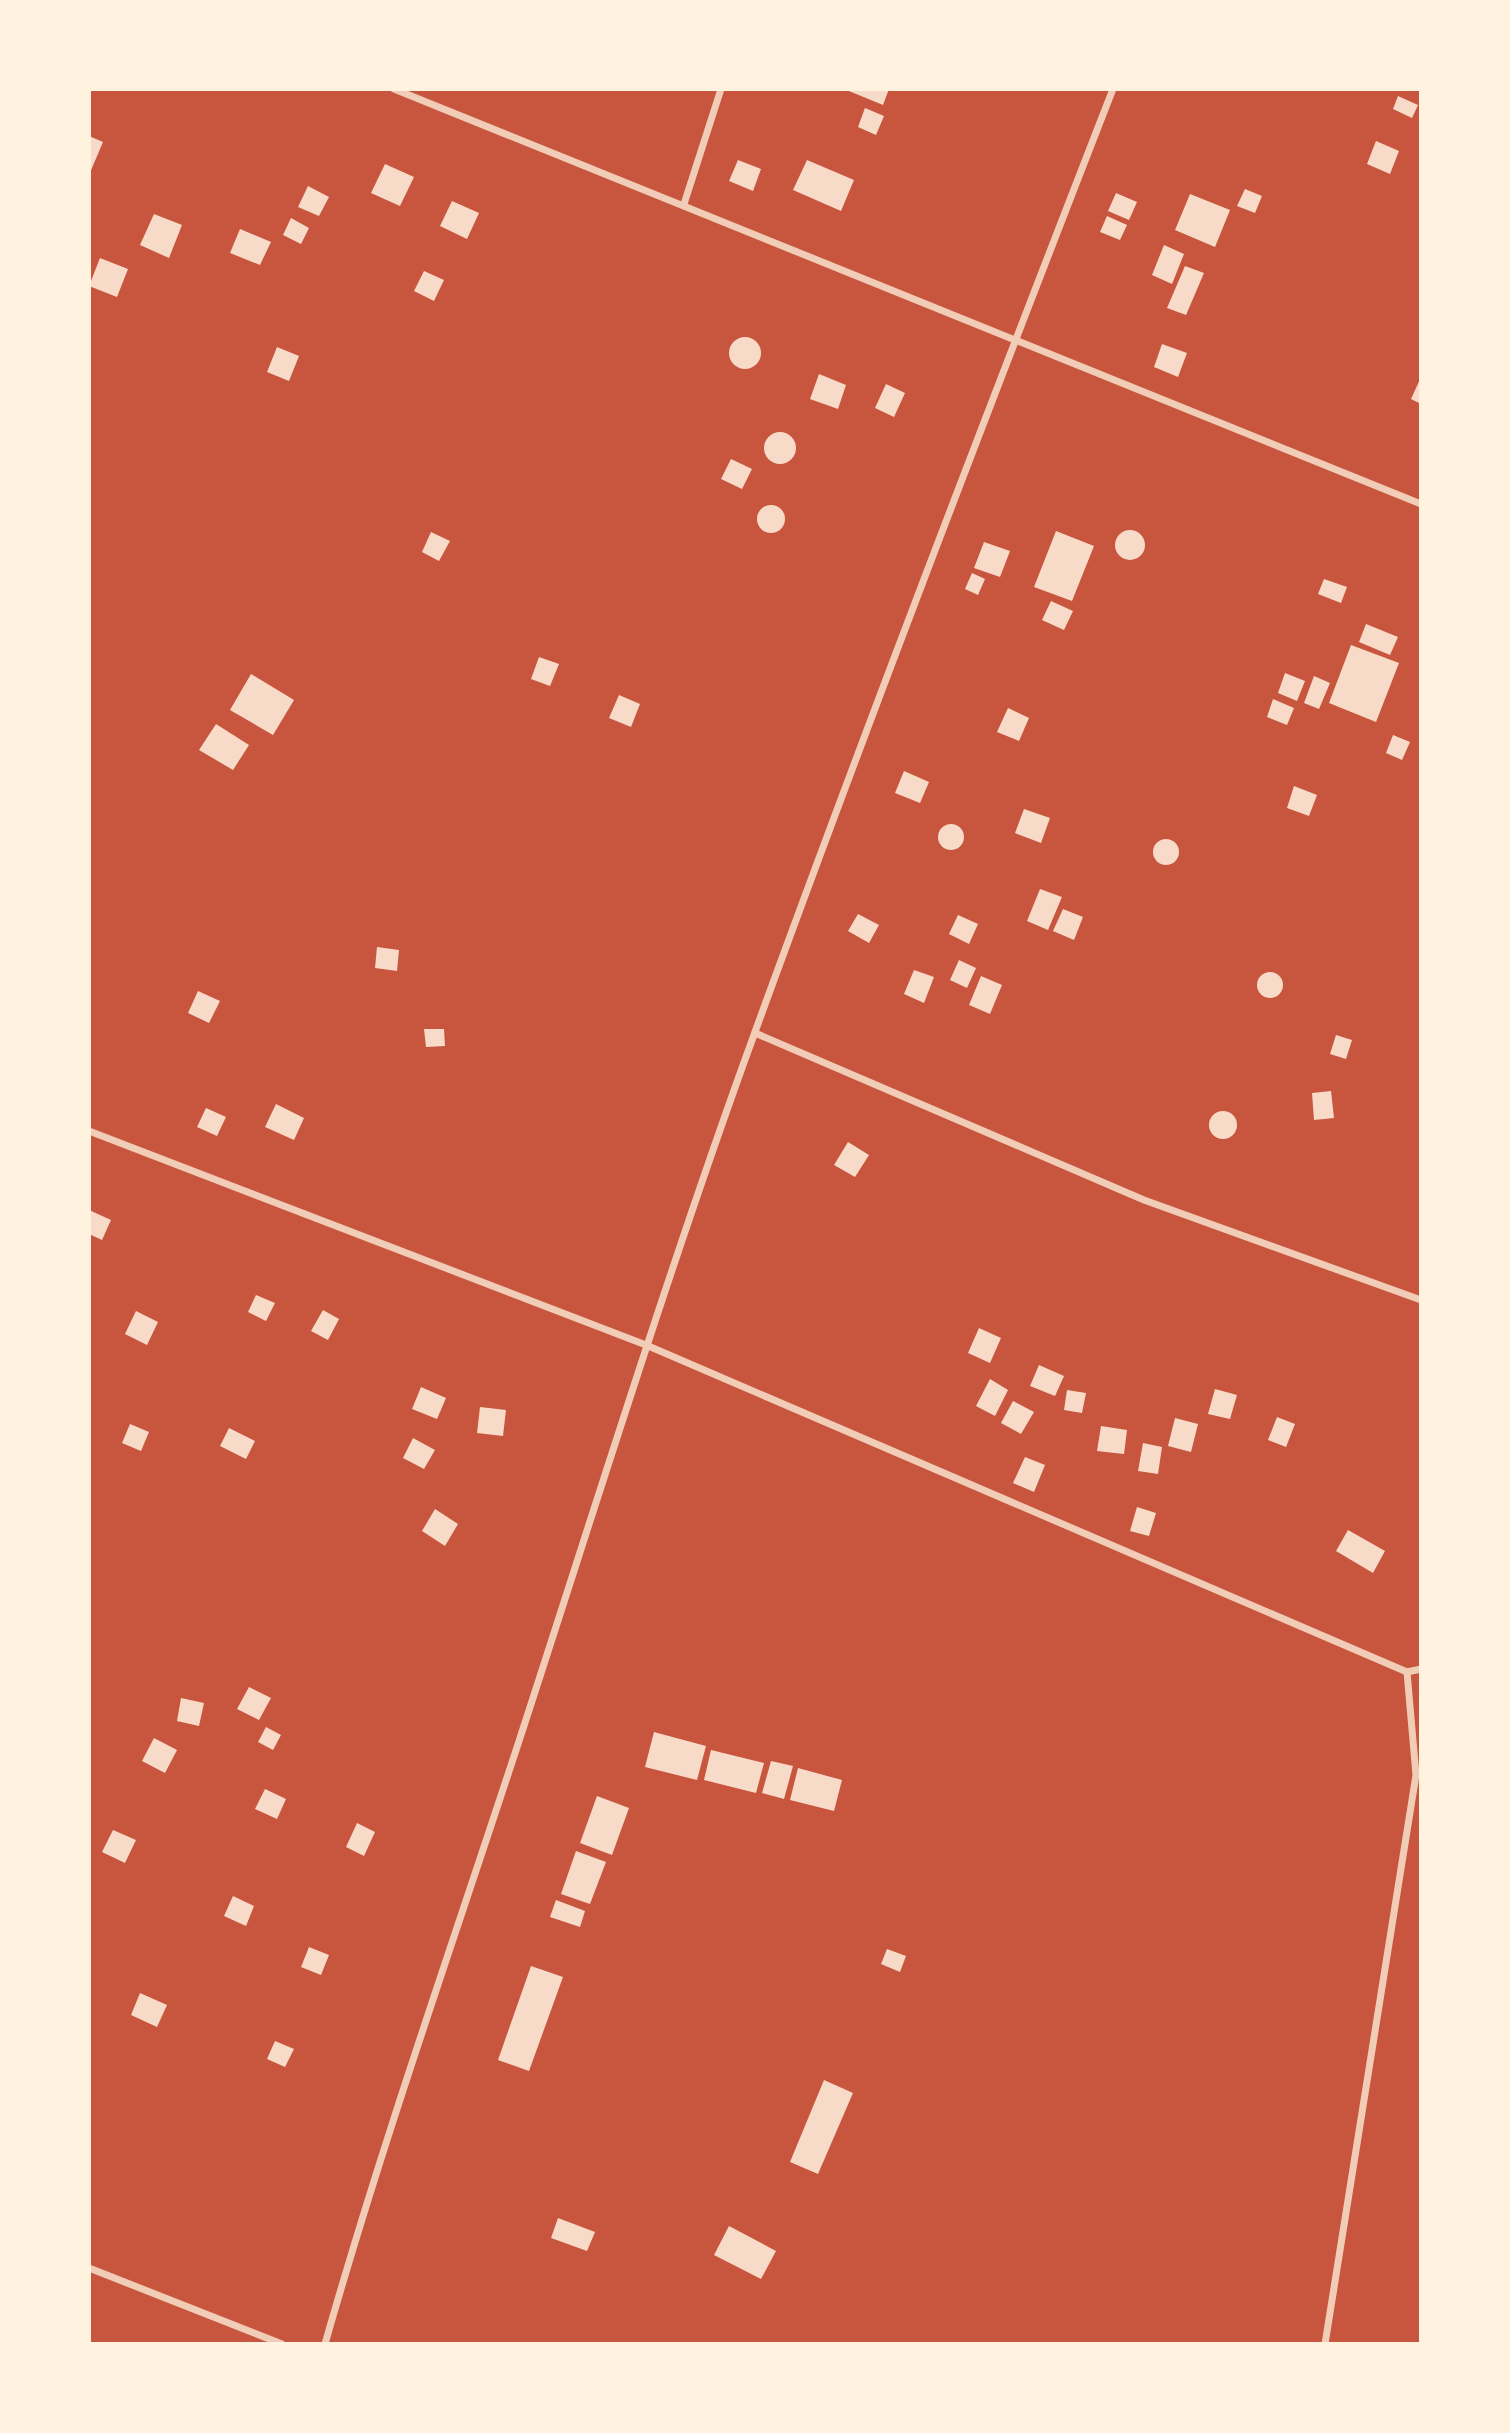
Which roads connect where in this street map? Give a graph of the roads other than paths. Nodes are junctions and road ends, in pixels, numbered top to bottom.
1 (394, 89) edge
2 (721, 89) edge
3 (1113, 89) edge
4 (684, 204) junction
5 (1016, 338) junction
6 (1421, 504) edge
7 (755, 1033) junction
8 (89, 1131) edge
9 (1421, 1300) edge
10 (646, 1345) junction
11 (1421, 1669) edge
12 (1407, 1672) junction
13 (89, 2268) edge
14 (282, 2344) edge
15 (325, 2344) edge
16 (1325, 2344) edge

1 - 4 street
2 - 4 street
3 - 5 street
4 - 5 street
5 - 6 street
5 - 7 street
7 - 9 street
7 - 10 street
8 - 10 street
10 - 12 street
10 - 15 street
11 - 12 street
12 - 16 street
13 - 14 street

